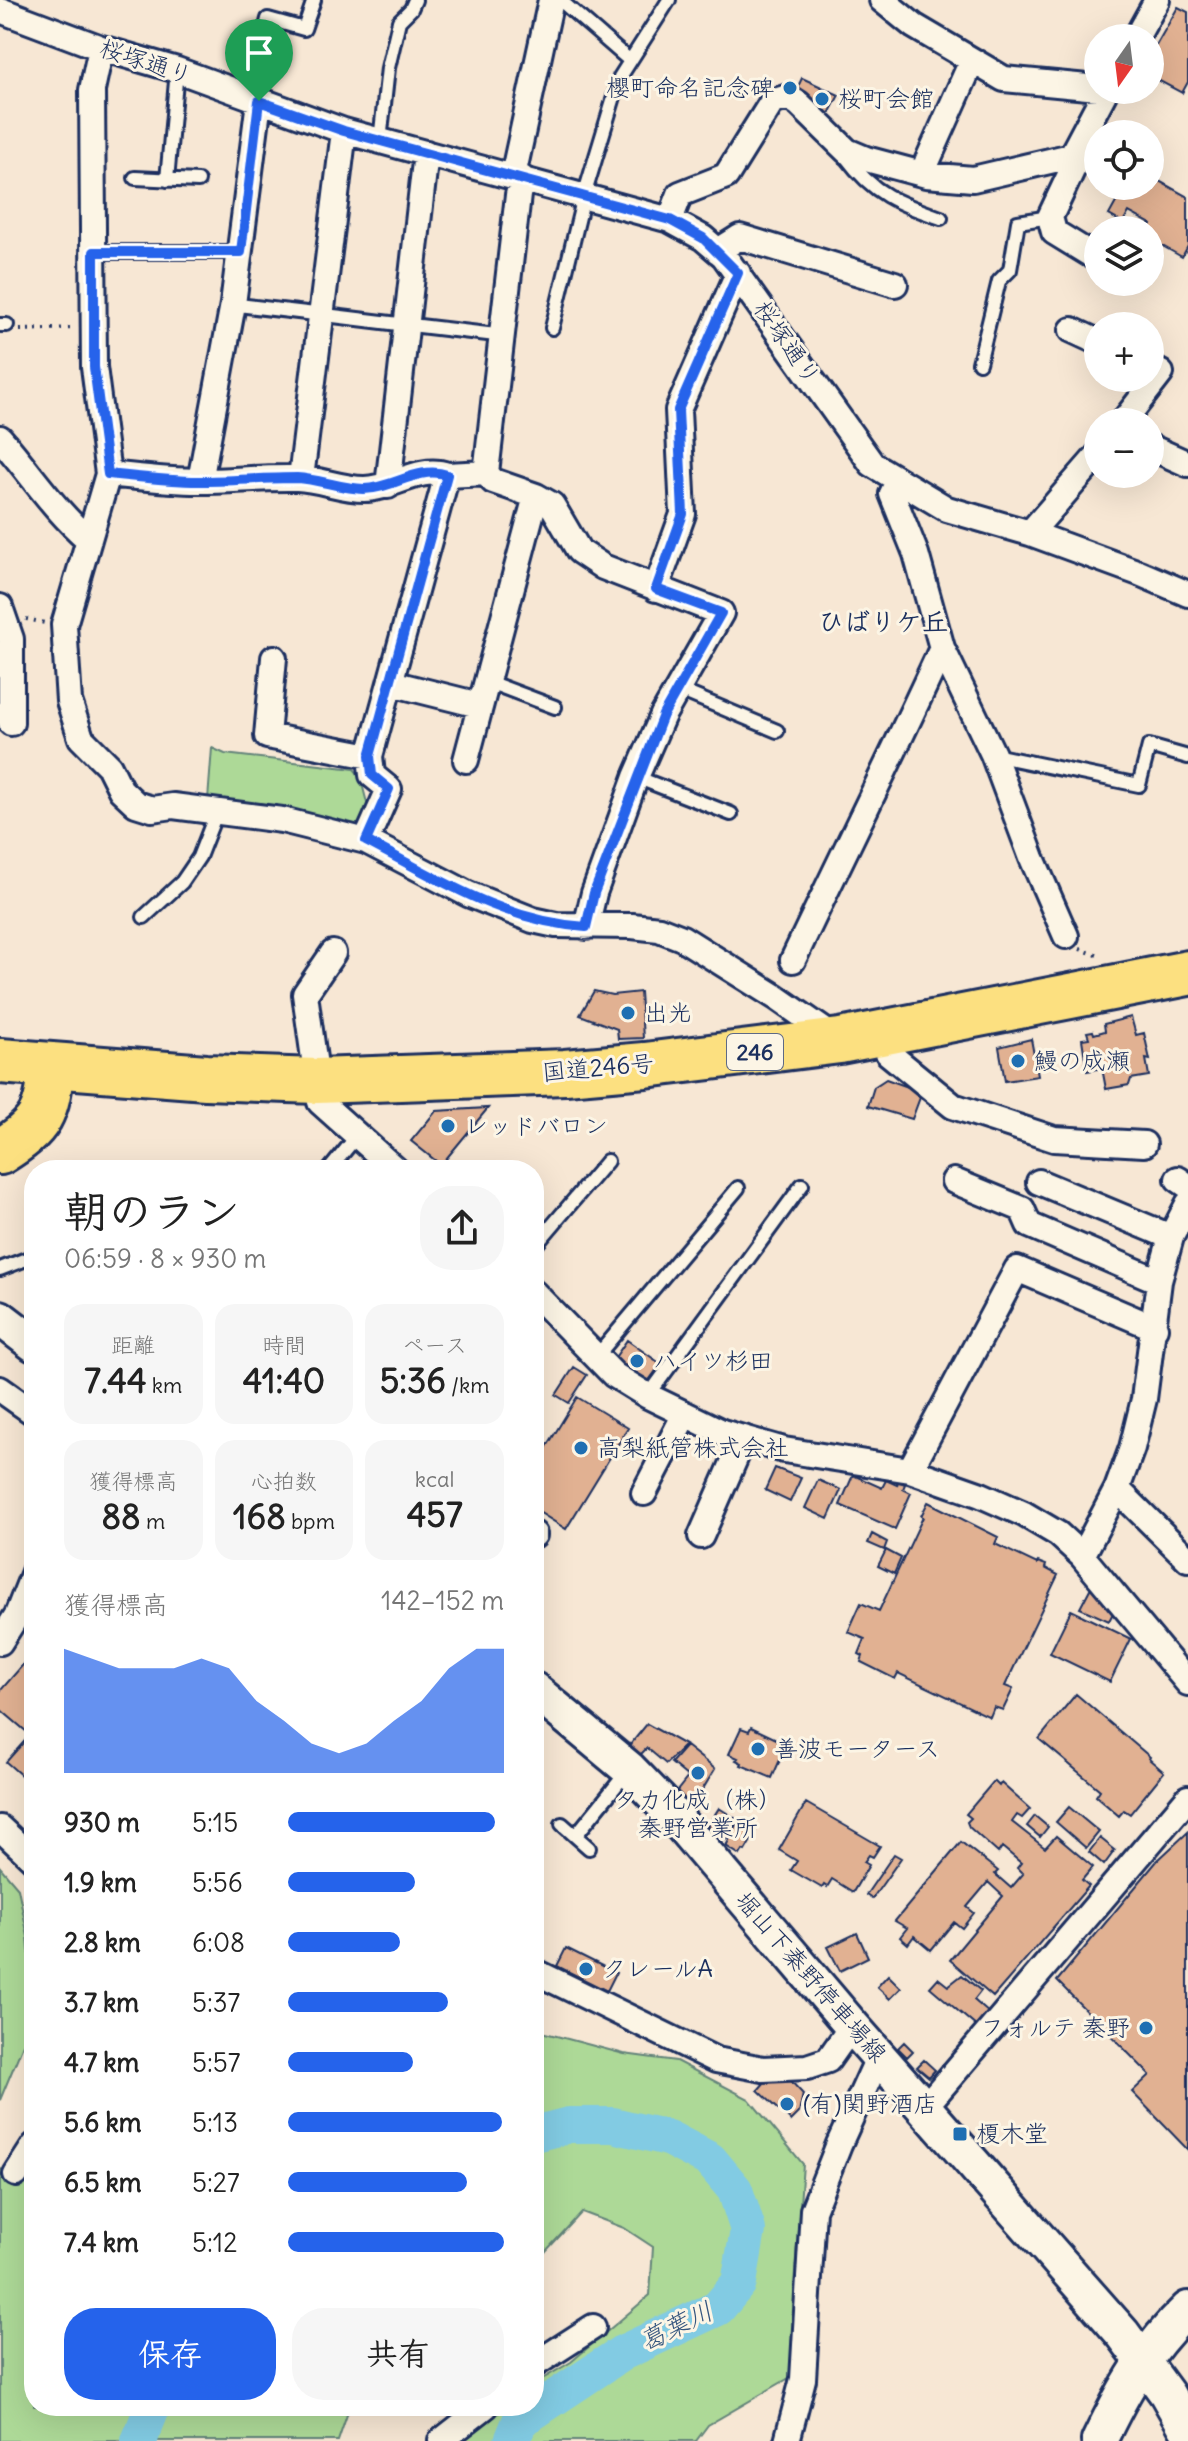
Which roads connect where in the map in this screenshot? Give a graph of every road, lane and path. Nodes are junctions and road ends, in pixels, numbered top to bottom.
1 (314, 0) edge
2 (415, 0) edge
3 (551, 0) edge
4 (560, 0) edge
5 (669, 0) edge
6 (882, 0) edge
7 (1157, 0) edge
8 (0, 10) edge
9 (1144, 24) edge
10 (101, 48) junction
11 (629, 60) junction
12 (972, 61) junction
13 (177, 70) junction
14 (1084, 87) edge
15 (254, 99) junction
16 (1099, 104) edge
17 (344, 131) junction
18 (380, 141) junction
19 (847, 151) junction
20 (426, 153) junction
21 (1071, 156) junction
22 (926, 175) junction
23 (518, 177) junction
24 (135, 178) dead end
25 (167, 180) junction
26 (198, 181) dead end
27 (584, 196) junction
28 (1050, 217) junction
29 (941, 218) dead end
30 (670, 220) junction
31 (1084, 250) edge
32 (718, 251) junction
33 (94, 252) junction
34 (241, 252) junction
35 (738, 273) junction
36 (895, 284) dead end
37 (236, 305) junction
38 (320, 315) junction
39 (405, 325) junction
40 (6, 327) edge
41 (94, 328) junction
42 (552, 328) dead end
43 (1072, 330) dead end
44 (498, 336) junction
45 (1084, 336) edge
46 (979, 363) dead end
47 (1146, 392) edge
48 (1134, 408) edge
49 (0, 438) edge
50 (1164, 453) edge
51 (1188, 464) edge
52 (1084, 471) edge
53 (486, 473) junction
54 (108, 474) junction
55 (447, 475) junction
56 (301, 478) junction
57 (200, 481) junction
58 (898, 481) junction
59 (388, 486) junction
60 (536, 496) junction
61 (1030, 533) junction
62 (88, 539) junction
63 (656, 589) junction
64 (1188, 594) edge
65 (8, 611) edge
66 (54, 624) dead end
67 (942, 648) junction
68 (275, 657) dead end
69 (486, 681) junction
70 (391, 683) junction
71 (677, 689) junction
72 (479, 705) junction
73 (555, 707) dead end
74 (11, 723) dead end
75 (777, 731) dead end
76 (993, 754) junction
77 (370, 756) junction
78 (1188, 757) edge
79 (466, 760) dead end
80 (636, 777) junction
81 (217, 811) junction
82 (731, 814) dead end
83 (366, 841) junction
84 (144, 917) dead end
85 (586, 927) junction
86 (1066, 936) dead end
87 (333, 953) dead end
88 (793, 960) dead end
89 (1188, 973) edge
90 (860, 1038) junction
91 (0, 1061) edge
92 (52, 1065) junction
93 (317, 1081) junction
94 (357, 1136) junction
95 (1054, 1139) junction
96 (1144, 1144) dead end
97 (0, 1152) edge
98 (337, 1160) edge
99 (385, 1160) edge
100 (607, 1161) dead end
101 (954, 1181) dead end
102 (1039, 1182) junction
103 (802, 1185) dead end
104 (738, 1188) dead end
105 (1188, 1204) edge
106 (1022, 1209) junction
107 (544, 1235) edge
108 (1171, 1237) junction
109 (24, 1260) edge
110 (0, 1269) edge
111 (1159, 1281) junction
112 (544, 1303) edge
113 (0, 1318) edge
114 (1155, 1328) junction
115 (24, 1336) edge
116 (596, 1357) junction
117 (0, 1389) edge
118 (648, 1396) junction
119 (24, 1406) edge
120 (685, 1414) junction
121 (744, 1438) junction
122 (910, 1470) junction
123 (1117, 1489) junction
124 (644, 1493) dead end
125 (701, 1536) dead end
126 (1082, 1556) junction
127 (1188, 1559) edge
128 (24, 1620) edge
129 (0, 1640) edge
130 (1188, 1683) edge
131 (544, 1698) edge
132 (629, 1769) junction
133 (1188, 1798) edge
134 (562, 1824) dead end
135 (0, 1828) edge
136 (576, 1835) junction
137 (589, 1848) dead end
138 (24, 1851) edge
139 (544, 1976) edge
140 (852, 2026) junction
141 (879, 2056) junction
142 (923, 2107) junction
143 (24, 2162) edge
144 (16, 2174) dead end
145 (1188, 2309) edge
146 (593, 2327) dead end
147 (544, 2359) edge
148 (1141, 2362) junction
149 (473, 2416) edge
150 (1188, 2431) edge
151 (441, 2441) edge
152 (787, 2441) edge
153 (1099, 2441) edge

1 - 15 lane
2 - 18 lane
3 - 23 street
4 - 11 lane
5 - 11 lane
6 - 12 street
7 - 9 street
8 - 10 street, 桜塚通り
10 - 13 street, 桜塚通り
10 - 33 street
11 - 27 lane
12 - 14 street
12 - 22 street
13 - 15 street, 桜塚通り
13 - 25 lane
15 - 17 street, 桜塚通り
15 - 34 street
16 - 21 street
17 - 18 street, 桜塚通り
17 - 38 street
18 - 20 street, 桜塚通り
19 - 22 street
19 - 29 lane
19 - 30 street
20 - 23 street, 桜塚通り
20 - 39 street
21 - 22 street
21 - 28 street
23 - 27 street, 桜塚通り
23 - 44 street
24 - 25 lane
25 - 26 lane
27 - 30 street, 桜塚通り
27 - 42 lane
28 - 31 street
28 - 46 lane
30 - 32 street, 桜塚通り
32 - 35 street, 桜塚通り
32 - 36 street
33 - 34 lane
33 - 41 street
34 - 37 street
35 - 58 street, 桜塚通り
35 - 63 street
37 - 38 lane
37 - 57 street
38 - 39 lane
38 - 56 street
39 - 44 lane
39 - 59 street
40 - 41 path
41 - 54 street
43 - 45 street
44 - 53 street
47 - 48 street
49 - 62 street
50 - 51 street
52 - 61 street
53 - 55 street
53 - 60 street
54 - 57 street
54 - 62 street
55 - 59 street
55 - 70 street
56 - 57 street
56 - 59 street
58 - 61 street, 桜塚通り
58 - 67 street
60 - 63 street
60 - 69 street
61 - 64 street, 桜塚通り
62 - 81 street
63 - 71 street
65 - 66 path
65 - 74 street
67 - 76 street
67 - 88 street
68 - 77 street
69 - 72 street
69 - 73 lane
70 - 72 street
70 - 77 street
71 - 75 lane
71 - 80 street
72 - 79 street
76 - 78 lane
76 - 86 street
77 - 83 street
80 - 82 lane
80 - 85 street
81 - 83 street
81 - 84 lane
83 - 85 street
85 - 90 street
87 - 93 street
89 - 90 highway, 国道246号 / 246
90 - 93 highway, 国道246号 / 246
90 - 95 street
91 - 92 highway, 国道246号 / 246
92 - 93 highway, 国道246号 / 246
92 - 97 highway
93 - 94 street
94 - 98 lane
94 - 99 street
95 - 96 street
95 - 102 street
100 - 107 lane
101 - 106 street
102 - 106 street
102 - 108 street
103 - 118 lane
104 - 116 lane
105 - 108 street
106 - 111 street
108 - 111 street
109 - 110 lane
111 - 114 street
112 - 116 street
113 - 115 main road
114 - 122 street
114 - 123 street
116 - 118 street
117 - 119 street
118 - 120 street
120 - 121 street
120 - 124 street
121 - 122 street
121 - 125 street
122 - 126 street
123 - 126 street
123 - 127 street
126 - 130 street
128 - 129 street
131 - 132 main road, 堀山下秦野停車場線
132 - 136 lane
132 - 140 main road, 堀山下秦野停車場線
133 - 142 street
134 - 136 lane
135 - 138 street
136 - 137 lane
139 - 140 street
140 - 141 main road, 堀山下秦野停車場線
141 - 142 main road, 堀山下秦野停車場線
141 - 152 street
142 - 148 main road, 堀山下秦野停車場線
143 - 144 street
145 - 148 main road
146 - 147 street
148 - 150 main road, 堀山下秦野停車場線
148 - 153 main road
149 - 151 street

